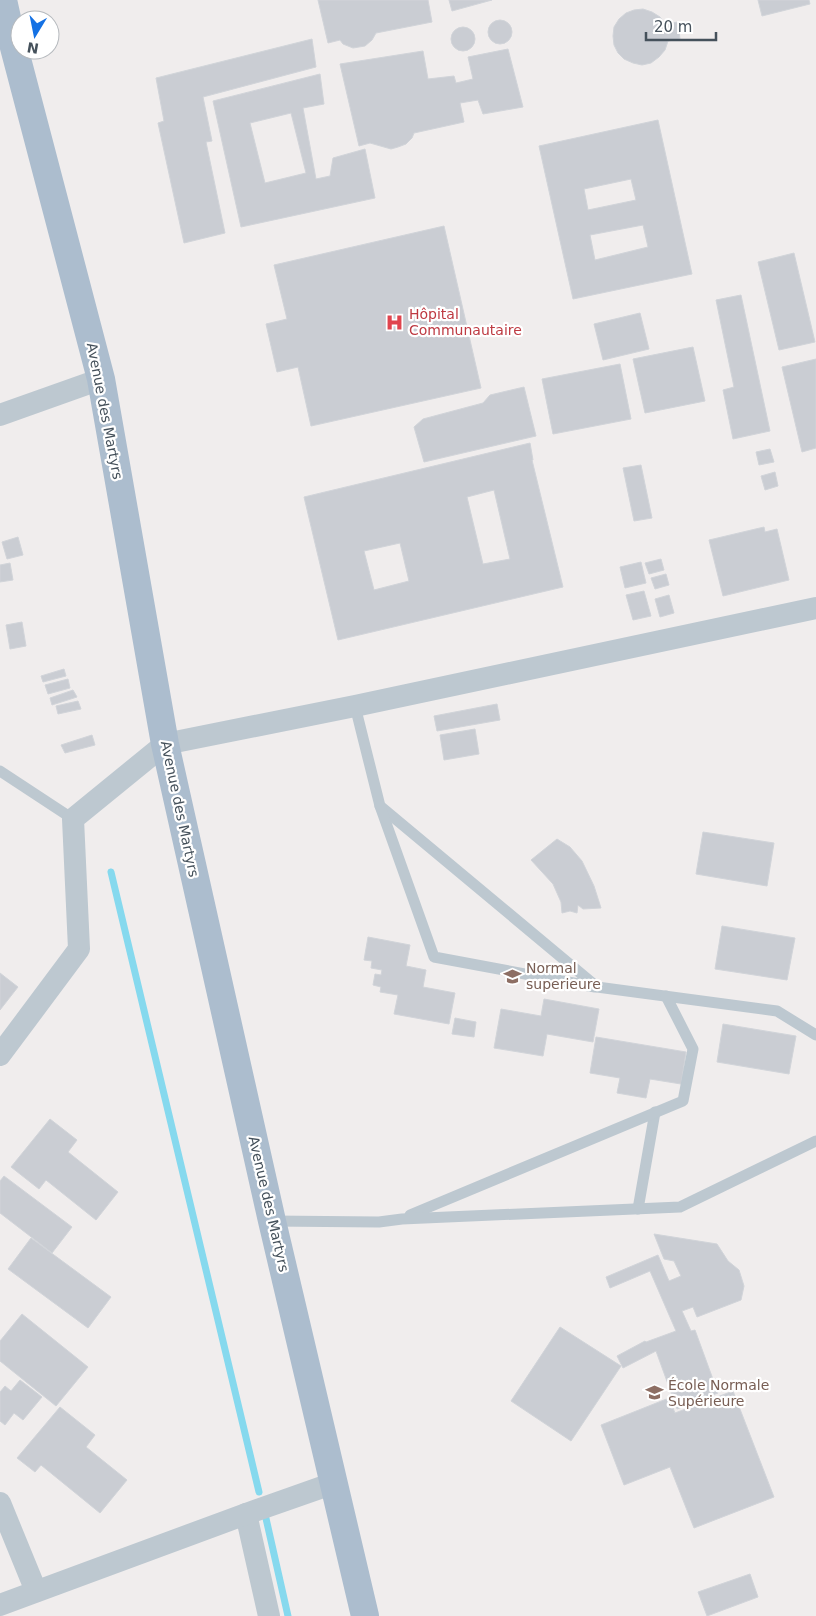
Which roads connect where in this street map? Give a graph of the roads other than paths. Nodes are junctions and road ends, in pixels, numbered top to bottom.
1 (4, 0) edge
2 (6, 37) edge
3 (101, 379) junction
4 (0, 415) edge
5 (816, 608) edge
6 (355, 706) junction
7 (165, 744) junction
8 (0, 771) edge
9 (380, 806) junction
10 (73, 819) junction
11 (597, 987) junction
12 (666, 996) junction
13 (816, 1035) edge
14 (0, 1055) edge
15 (655, 1112) junction
16 (816, 1141) edge
17 (638, 1208) junction
18 (402, 1219) junction
19 (272, 1221) junction
20 (334, 1483) junction
21 (2, 1510) edge
22 (246, 1514) junction
23 (36, 1591) junction
24 (0, 1605) edge
25 (269, 1616) edge
26 (365, 1616) edge

1 - 2 main road, Avenue des Martyrs
2 - 3 main road, Avenue des Martyrs
3 - 4 street
3 - 7 main road, Avenue des Martyrs
5 - 6 street
6 - 7 street
6 - 9 lane
7 - 10 street
7 - 19 main road, Avenue des Martyrs
8 - 10 lane
9 - 11 lane
9 - 11 lane
10 - 14 street
11 - 12 lane
12 - 13 lane
12 - 15 lane
15 - 17 lane
15 - 18 lane
16 - 17 lane
17 - 18 lane
18 - 19 lane
19 - 20 main road, Avenue des Martyrs
20 - 22 street
20 - 26 main road, Avenue des Martyrs
21 - 23 street
22 - 23 street
22 - 25 street
23 - 24 street

